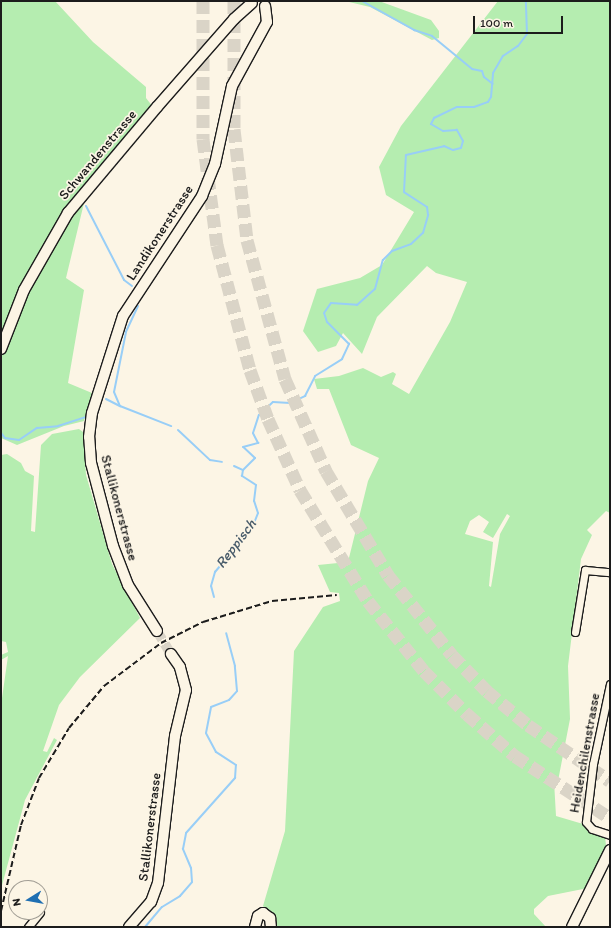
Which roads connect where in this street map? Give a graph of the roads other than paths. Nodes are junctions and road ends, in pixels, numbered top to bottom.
1 (252, 2) edge
2 (267, 3) edge
3 (123, 316) joint
4 (1, 349) edge
5 (610, 572) edge
6 (157, 631) tunnel mouth
7 (575, 632) dead end
8 (170, 654) tunnel mouth
9 (610, 684) edge
10 (610, 836) edge
11 (610, 850) edge
12 (129, 927) edge
13 (255, 927) edge
14 (271, 927) edge
15 (572, 927) edge

1 - 2 street
1 - 4 street, Schwandenstrasse
2 - 3 street, Landikonerstrasse
3 - 6 street, Stallikonerstrasse
5 - 7 street
8 - 12 street, Stallikonerstrasse
9 - 10 street, Heidenchilenstrasse
11 - 15 street
13 - 14 street

